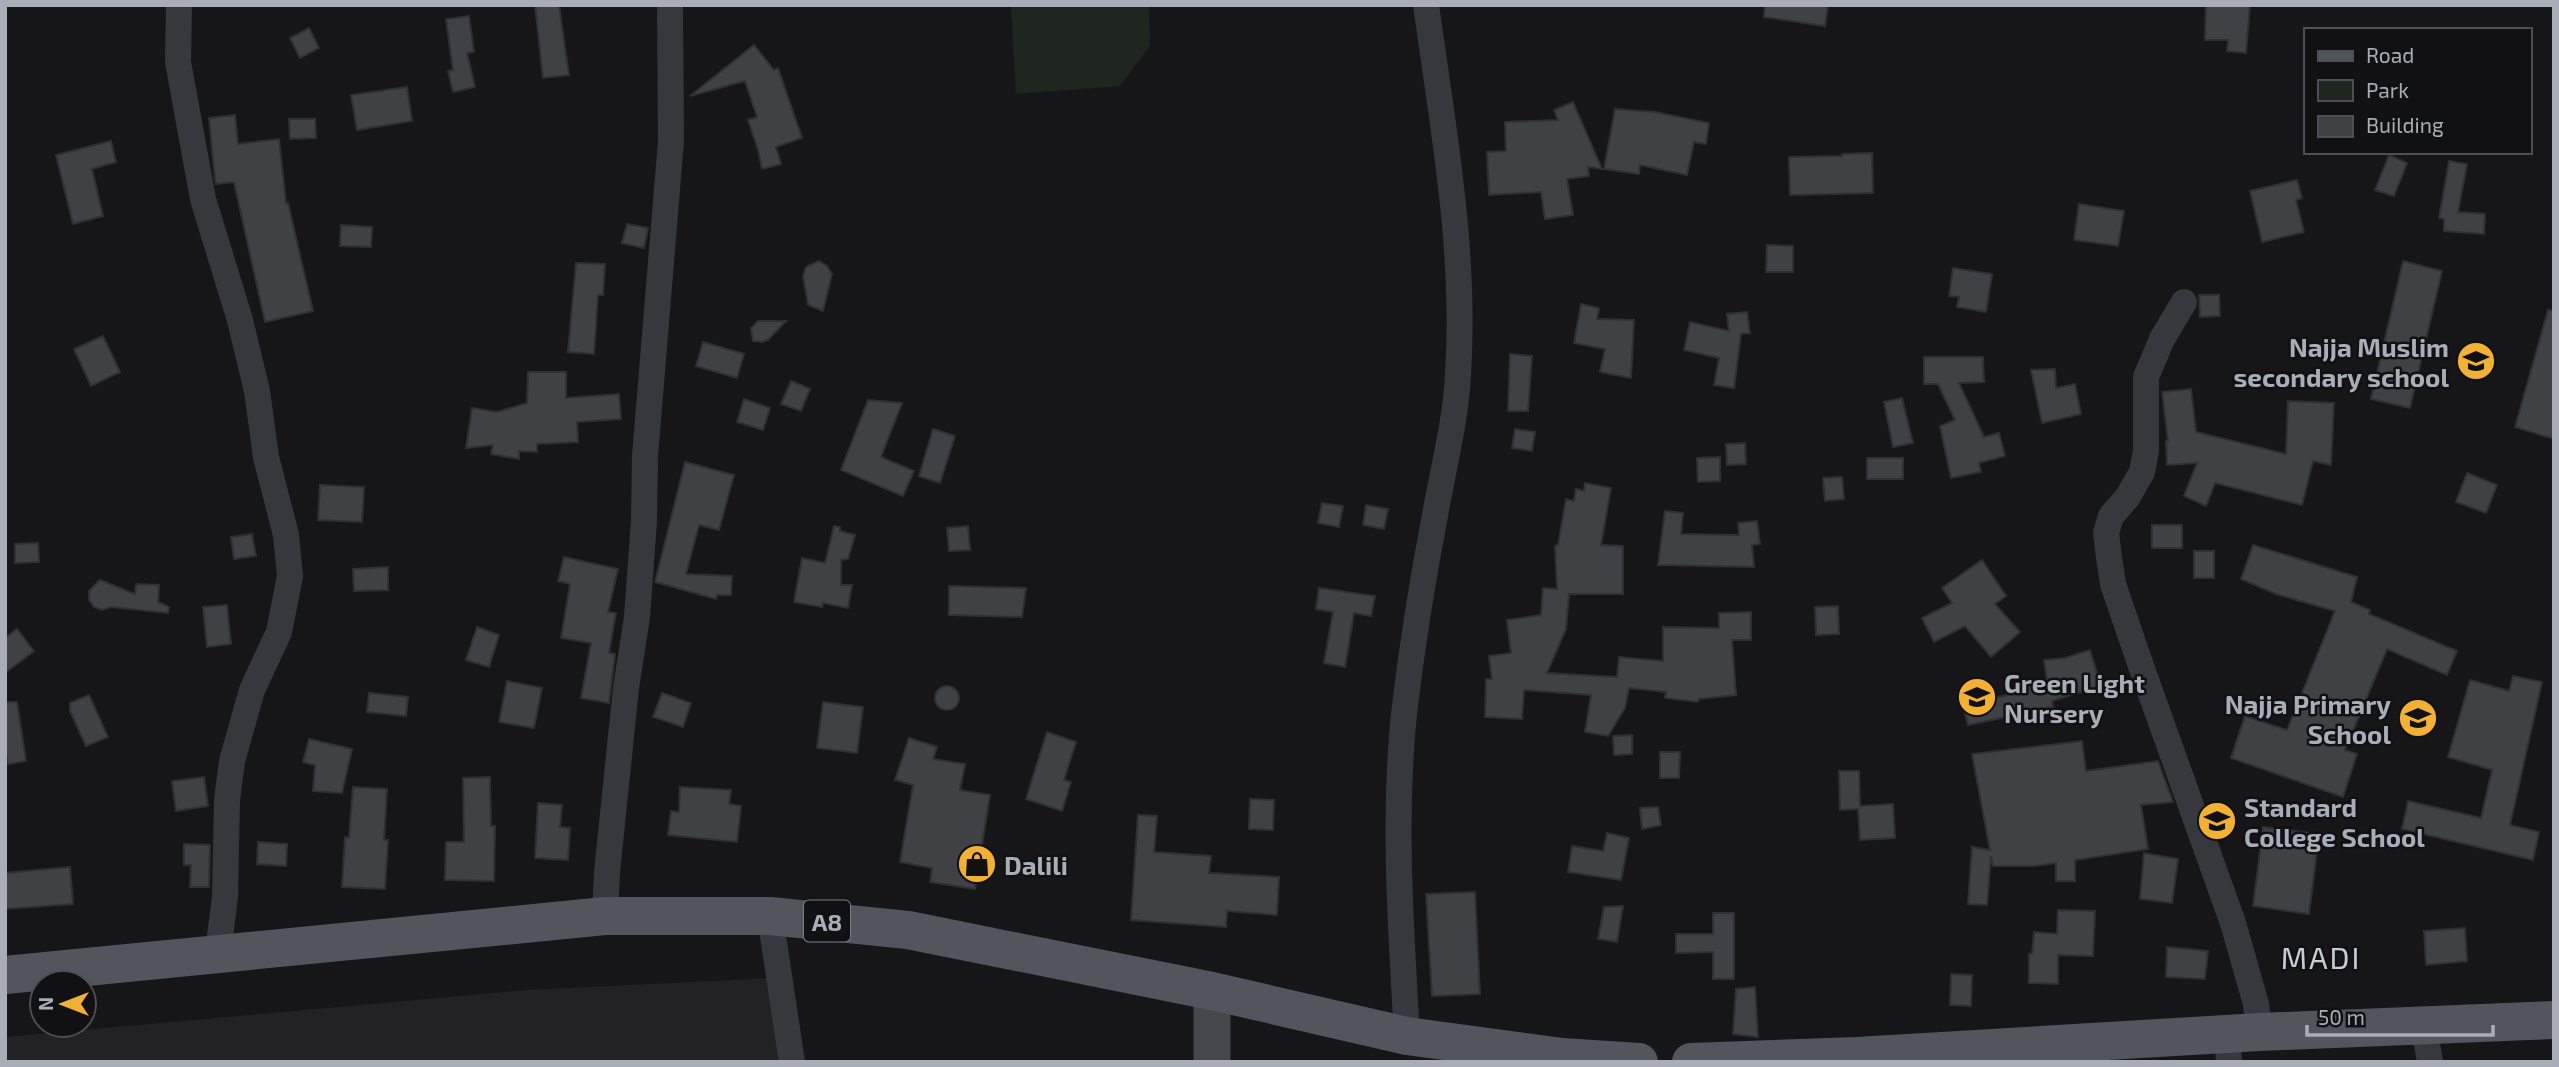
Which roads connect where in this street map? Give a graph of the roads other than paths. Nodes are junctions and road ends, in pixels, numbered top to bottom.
1 (179, 5) edge
2 (670, 5) edge
3 (1426, 5) edge
4 (2184, 302) dead end
5 (605, 916) junction
6 (769, 916) junction
7 (218, 952) junction
8 (5, 975) edge
9 (1212, 991) junction
10 (2554, 1020) edge
11 (1407, 1036) junction
12 (2238, 1042) edge
13 (2427, 1044) edge
14 (792, 1062) edge
15 (1212, 1062) edge
16 (1639, 1062) edge
17 (1691, 1062) edge

1 - 7 street
2 - 5 street
3 - 11 street
4 - 12 street
5 - 6 main road, A8
5 - 7 main road, A8
6 - 9 main road, A8
6 - 14 street
7 - 8 main road, A8
9 - 11 main road, A8
9 - 15 street
10 - 13 main road
11 - 16 main road, A8
12 - 13 main road
12 - 17 main road

